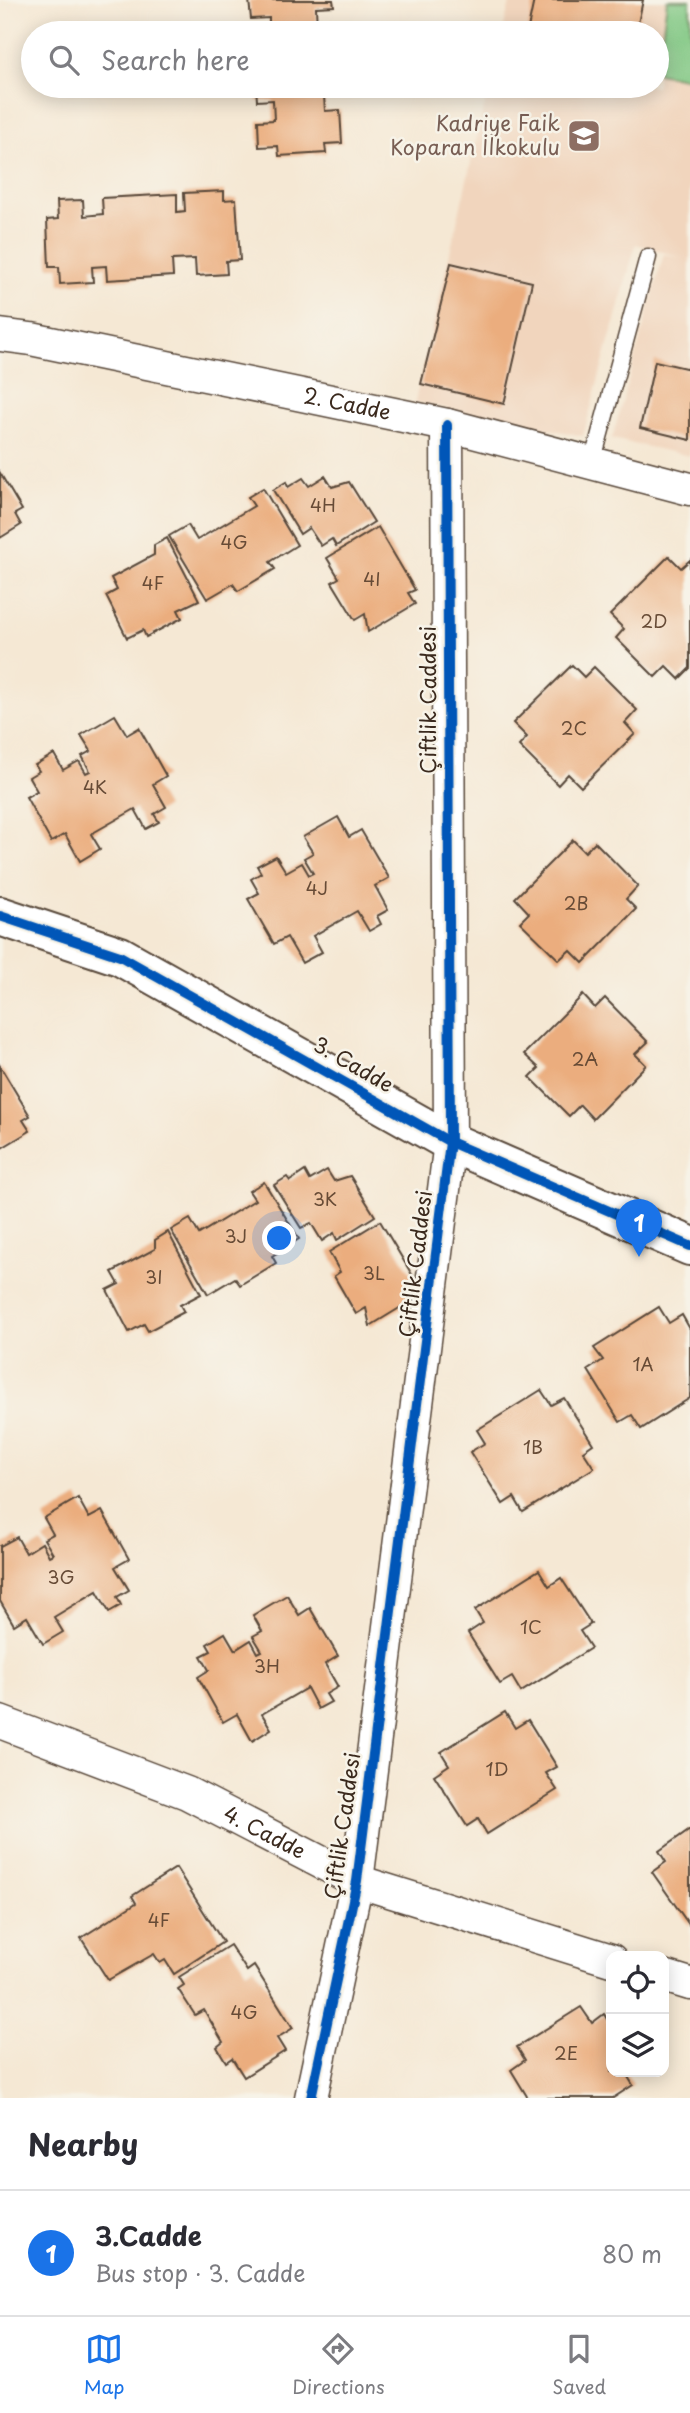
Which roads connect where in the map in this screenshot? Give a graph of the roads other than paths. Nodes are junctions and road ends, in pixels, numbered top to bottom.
1 (648, 257) dead end
2 (0, 335) edge
3 (447, 425) junction
4 (592, 463) junction
5 (690, 489) edge
6 (0, 916) edge
7 (450, 1142) junction
8 (690, 1246) edge
9 (0, 1722) edge
10 (356, 1881) junction
11 (606, 1958) edge
12 (669, 1978) edge
13 (690, 1984) edge
14 (311, 2098) edge

1 - 4 lane
2 - 3 street, 2. Cadde
3 - 4 street, 2. Cadde
3 - 7 street, Çiftlik Caddesi
4 - 5 street, 2. Cadde
6 - 7 street, 3. Cadde
7 - 8 street, 3. Cadde
7 - 10 street, Çiftlik Caddesi
9 - 10 street, 4. Cadde
10 - 11 street, 4. Cadde
10 - 14 street, Çiftlik Caddesi
12 - 13 street

